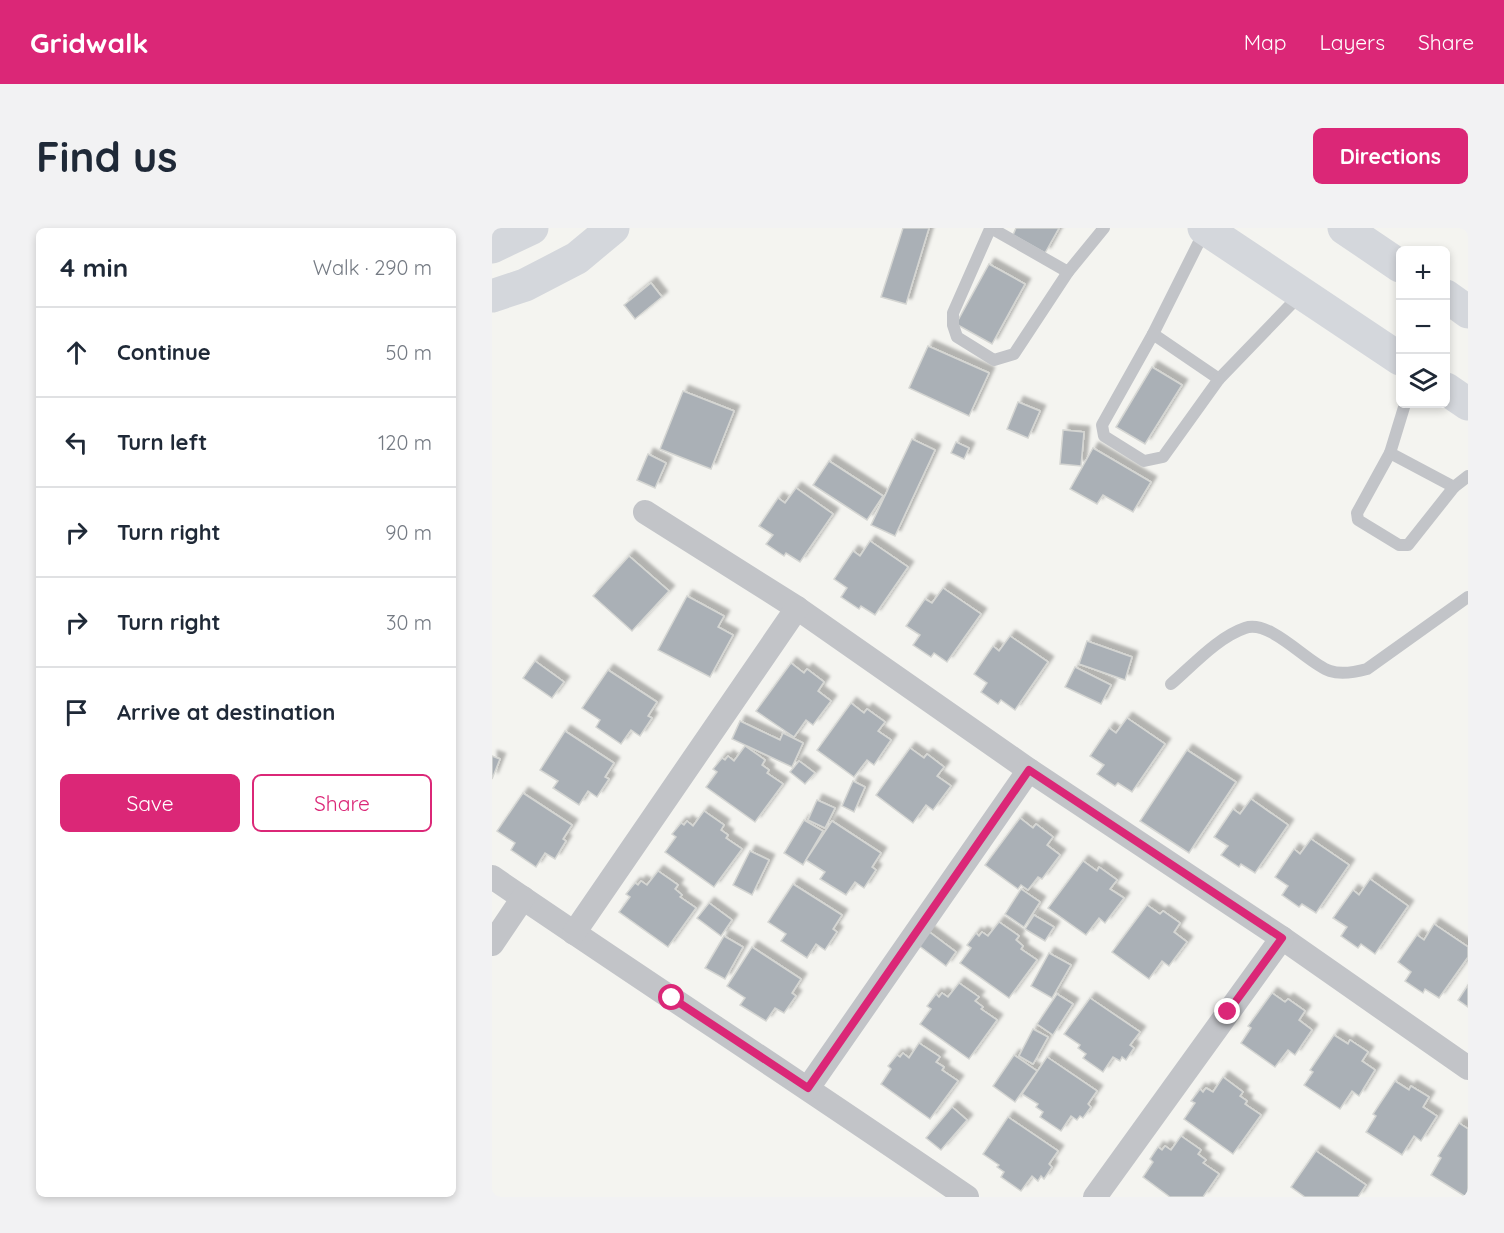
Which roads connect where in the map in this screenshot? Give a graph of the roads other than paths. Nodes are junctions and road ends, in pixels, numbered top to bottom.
1 (532, 228) edge
2 (613, 228) edge
3 (1104, 228) edge
4 (1344, 228) edge
5 (991, 229) edge
6 (1205, 229) edge
7 (492, 247) edge
8 (1396, 263) edge
9 (1068, 272) junction
10 (1302, 293) junction
11 (492, 296) edge
12 (1450, 299) edge
13 (1468, 312) edge
14 (1154, 334) junction
15 (1396, 356) edge
16 (1220, 380) junction
17 (1450, 392) edge
18 (1468, 404) edge
19 (1403, 408) edge
20 (1390, 453) junction
21 (1468, 476) edge
22 (1454, 487) junction
23 (645, 512) dead end
24 (1468, 597) edge
25 (797, 608) junction
26 (1171, 684) dead end
27 (1029, 770) junction
28 (492, 877) edge
29 (523, 898) junction
30 (574, 933) junction
31 (1282, 938) junction
32 (492, 944) edge
33 (1468, 1068) edge
34 (808, 1088) junction
35 (967, 1197) edge
36 (1095, 1197) edge

1 - 7 highway
2 - 11 highway
3 - 9 lane
4 - 8 highway
5 - 9 lane
5 - 9 lane
6 - 10 highway
6 - 14 lane
10 - 15 highway
10 - 16 lane
12 - 13 highway
14 - 16 lane
14 - 16 lane
17 - 18 highway
19 - 20 lane
20 - 22 lane
20 - 22 lane
21 - 22 lane
23 - 25 street
24 - 26 lane
25 - 27 street
25 - 30 street
27 - 31 street
27 - 34 street
28 - 29 street
29 - 30 street
29 - 32 street
30 - 34 street
31 - 33 street
31 - 36 street
34 - 35 street

